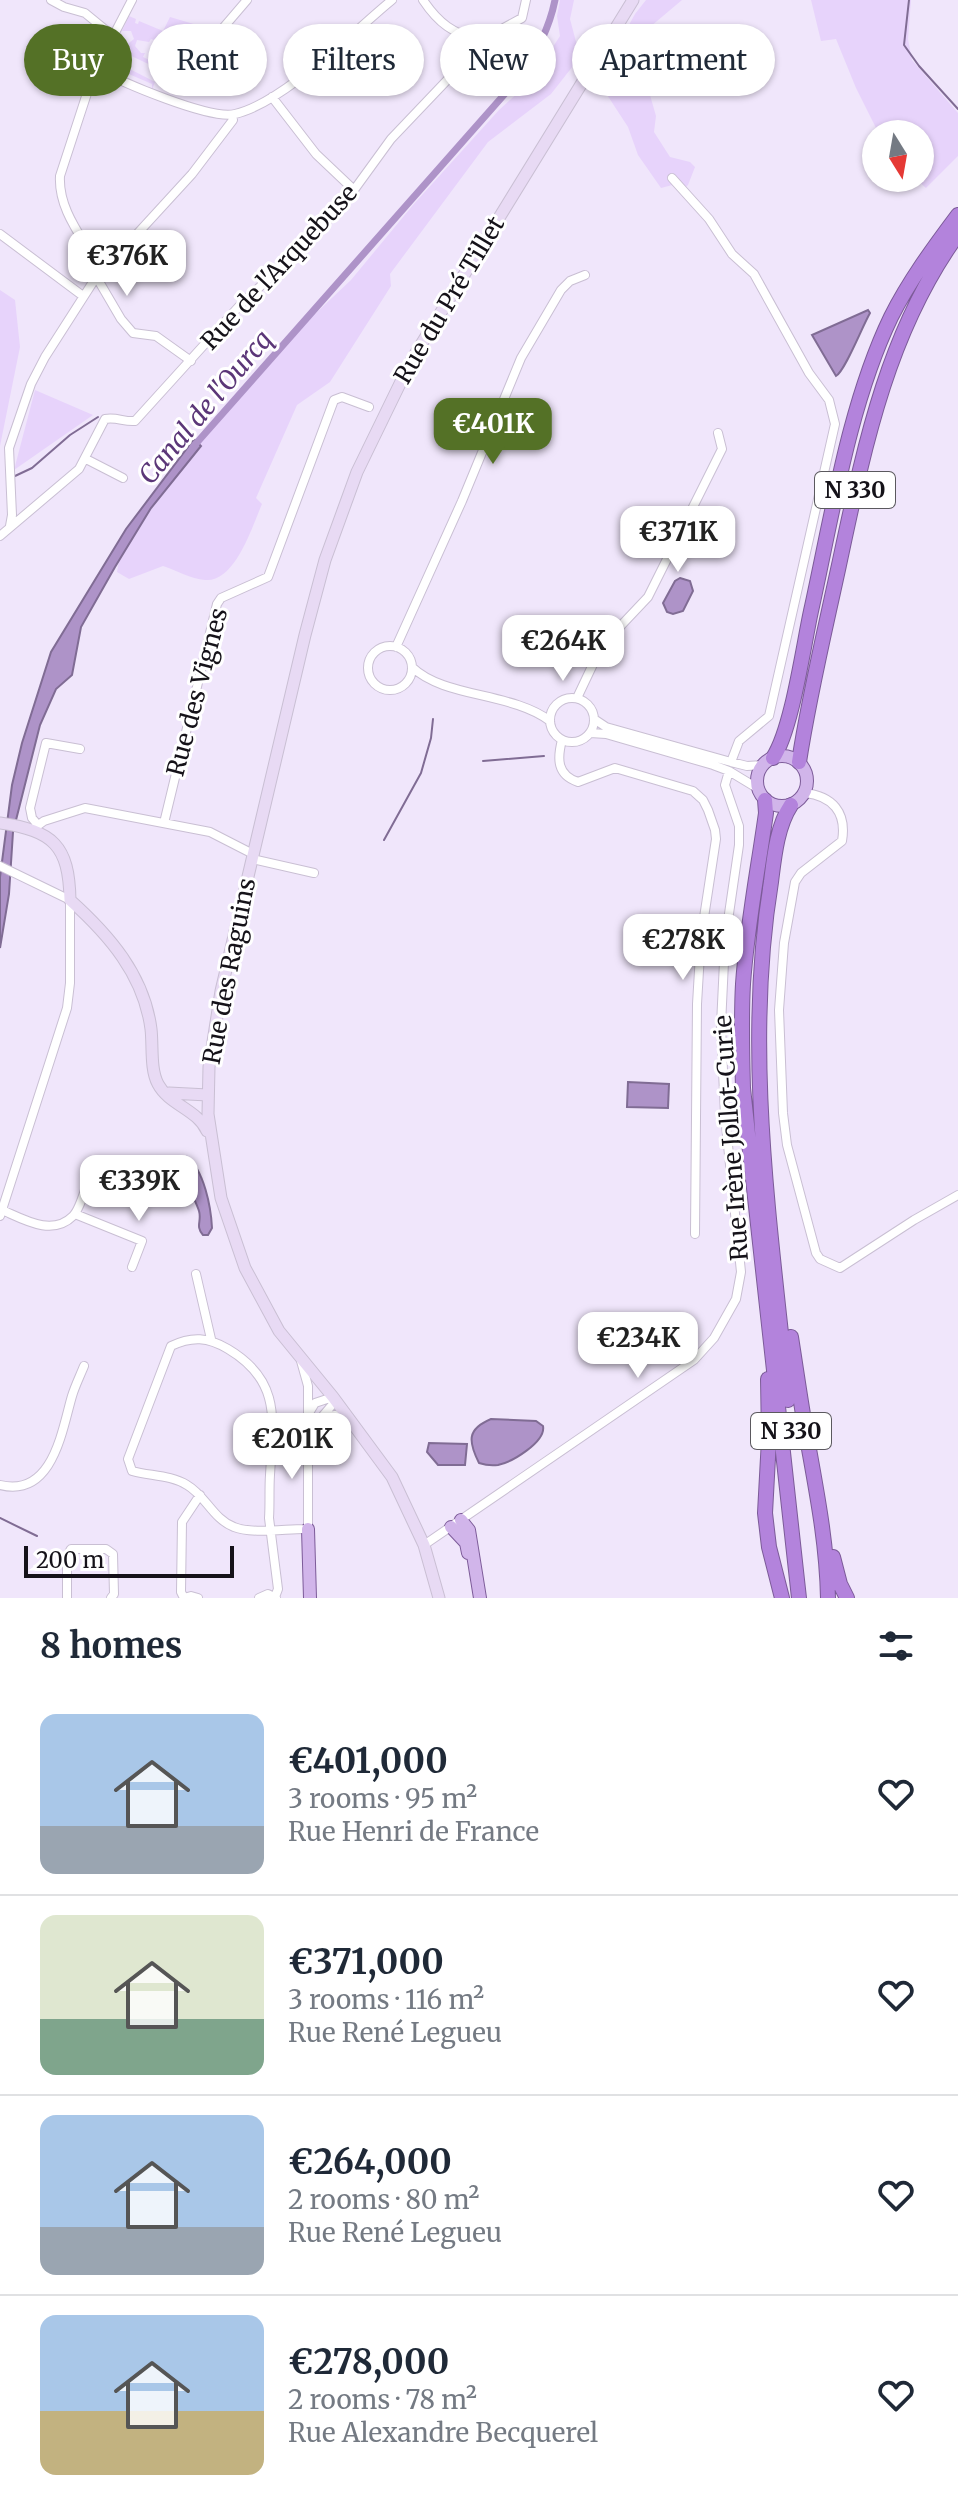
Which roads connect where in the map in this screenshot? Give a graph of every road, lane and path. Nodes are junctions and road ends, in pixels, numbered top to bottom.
1 (51, 0) edge
2 (132, 0) edge
3 (247, 0) edge
4 (392, 0) edge
5 (423, 0) edge
6 (526, 0) edge
7 (633, 0) edge
8 (98, 24) edge
9 (119, 24) edge
10 (226, 24) edge
11 (444, 24) edge
12 (511, 24) edge
13 (132, 84) edge
14 (440, 88) edge
15 (88, 96) edge
16 (272, 97) junction
17 (232, 115) junction
18 (672, 178) dead end
19 (354, 190) junction
20 (958, 215) edge
21 (0, 234) edge
22 (958, 234) edge
23 (585, 275) dead end
24 (97, 278) junction
25 (83, 296) junction
26 (191, 361) junction
27 (369, 407) dead end
28 (718, 433) dead end
29 (86, 459) junction
30 (123, 478) dead end
31 (10, 526) junction
32 (0, 536) edge
33 (396, 647) junction
34 (412, 667) junction
35 (409, 680) junction
36 (431, 680) junction
37 (577, 698) junction
38 (555, 705) junction
39 (526, 708) junction
40 (594, 719) junction
41 (550, 721) junction
42 (590, 733) junction
43 (562, 740) junction
44 (80, 749) dead end
45 (768, 761) junction
46 (799, 762) junction
47 (730, 766) junction
48 (805, 793) junction
49 (761, 794) junction
50 (791, 805) junction
51 (0, 823) edge
52 (164, 823) junction
53 (32, 827) junction
54 (252, 856) junction
55 (0, 866) edge
56 (314, 873) dead end
57 (70, 900) junction
58 (168, 1095) junction
59 (208, 1099) junction
60 (211, 1139) junction
61 (0, 1181) edge
62 (10, 1184) junction
63 (958, 1195) edge
64 (150, 1197) dead end
65 (1, 1213) edge
66 (75, 1214) junction
67 (695, 1234) dead end
68 (775, 1264) junction
69 (132, 1267) dead end
70 (196, 1274) dead end
71 (209, 1284) dead end
72 (199, 1286) junction
73 (771, 1335) junction
74 (211, 1339) junction
75 (300, 1358) junction
76 (84, 1366) dead end
77 (333, 1397) junction
78 (309, 1414) junction
79 (323, 1417) junction
80 (353, 1424) junction
81 (309, 1432) junction
82 (0, 1485) edge
83 (200, 1495) junction
84 (820, 1502) junction
85 (456, 1523) junction
86 (272, 1529) junction
87 (308, 1529) junction
88 (424, 1545) junction
89 (276, 1597) edge
90 (67, 1598) edge
91 (111, 1598) edge
92 (184, 1598) edge
93 (198, 1598) edge
94 (259, 1598) edge
95 (310, 1598) edge
96 (439, 1598) edge
97 (478, 1598) edge
98 (782, 1598) edge
99 (799, 1598) edge
100 (808, 1598) edge
101 (828, 1598) edge
102 (847, 1598) edge

1 - 8 street
2 - 9 street
3 - 10 street
4 - 16 street
5 - 11 street
6 - 12 street, Rue de l'Arquebuse
7 - 54 street, Rue du Pré Tillet
13 - 17 street
14 - 19 street, Rue de l'Arquebuse
15 - 24 street
16 - 17 street
16 - 19 street
17 - 24 street
18 - 47 street
19 - 26 street, Rue de l'Arquebuse
20 - 45 highway, N 330
21 - 25 street
22 - 46 highway, N 330
23 - 33 street
24 - 25 street
24 - 26 street
25 - 31 street
26 - 29 street, Rue de l'Arquebuse
27 - 52 street, Rue des Vignes
28 - 37 street
29 - 30 street
29 - 31 street
31 - 32 street
33 - 34 street
33 - 35 street
34 - 35 street
34 - 36 street
35 - 36 street
36 - 39 street
37 - 38 street
37 - 40 street
38 - 39 street
38 - 41 street
39 - 41 street
40 - 42 street
40 - 47 street
41 - 43 street
42 - 43 street
42 - 47 street
43 - 67 street
44 - 53 street
45 - 46 main road
45 - 47 street
45 - 49 main road, N 330
46 - 48 main road, N 330
47 - 49 street
47 - 85 street, Rue Irène Jollot-Curie
48 - 50 main road, N 330
48 - 63 street
49 - 50 main road
49 - 73 highway, N 330
50 - 68 highway, N 330
51 - 53 street
52 - 53 street
52 - 54 street
53 - 57 street
54 - 56 street
54 - 59 street, Rue des Raguins
55 - 57 street
57 - 58 street
57 - 62 street
58 - 59 street
58 - 60 street
59 - 60 street, Rue des Raguins
60 - 75 street, Rue des Raguins
61 - 62 street
62 - 65 street
64 - 66 street
65 - 66 street
66 - 69 street
68 - 84 highway
68 - 100 highway, N 330
70 - 72 street
71 - 72 street
72 - 74 street
73 - 98 highway
73 - 99 highway, N 330
74 - 83 street
74 - 86 street
75 - 77 street, Rue des Raguins
75 - 78 street
76 - 82 street
77 - 78 street
77 - 79 street
77 - 80 street, Rue des Raguins
78 - 81 street
79 - 80 street
79 - 81 street
80 - 88 street, Rue des Raguins
81 - 87 street
83 - 86 street
83 - 92 street
84 - 101 highway
84 - 102 highway
85 - 88 street, Rue Irène Jollot-Curie
85 - 97 main road
86 - 87 street
86 - 89 street
87 - 95 main road
88 - 96 street, Rue des Raguins
89 - 94 street
90 - 91 street
92 - 93 street

